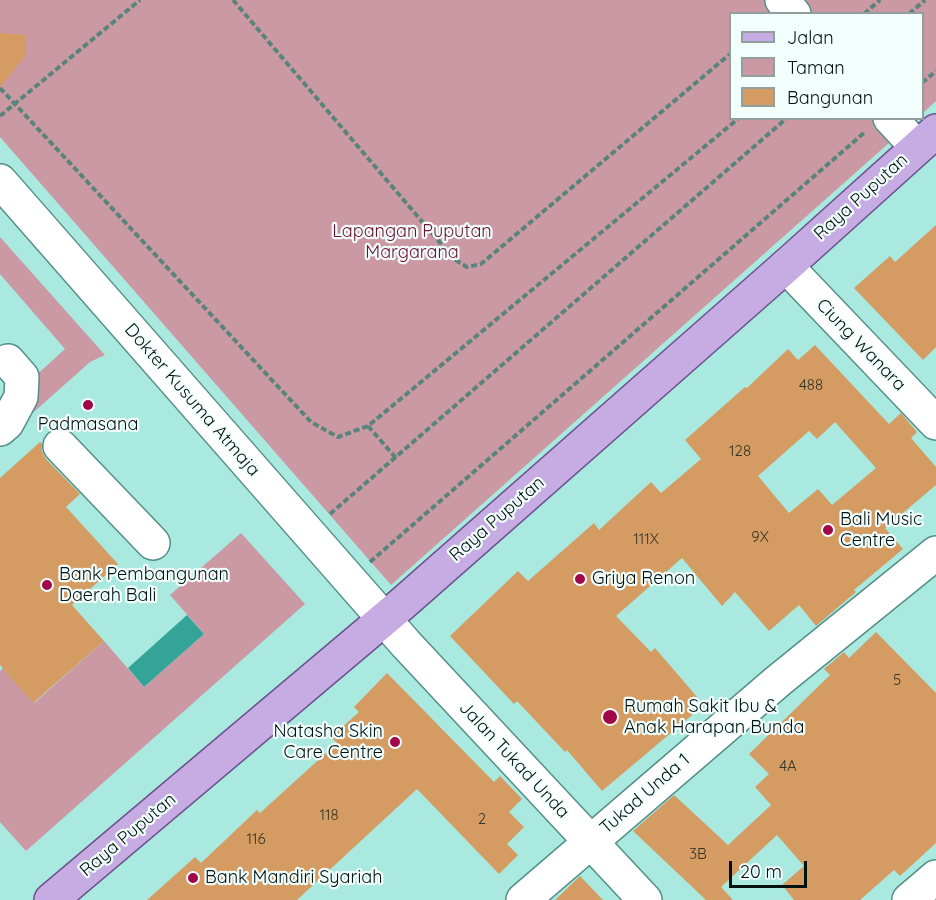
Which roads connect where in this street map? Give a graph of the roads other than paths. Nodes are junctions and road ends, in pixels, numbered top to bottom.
1 (782, 0) edge
2 (792, 12) edge
3 (880, 122) edge
4 (927, 139) edge
5 (0, 181) edge
6 (786, 266) junction
7 (8, 361) dead end
8 (936, 423) edge
9 (0, 429) edge
10 (60, 446) dead end
11 (153, 543) dead end
12 (936, 553) edge
13 (384, 618) junction
14 (590, 842) junction
15 (936, 877) edge
16 (51, 900) edge
17 (523, 900) edge
18 (645, 900) edge
19 (909, 900) edge

1 - 2 street
3 - 4 street
4 - 6 main road, Raya Puputan
5 - 13 street, Dokter Kusuma Atmaja
6 - 8 street, Ciung Wanara
6 - 13 main road, Raya Puputan
7 - 9 street
10 - 11 street
12 - 14 street, Tukad Unda 1
13 - 14 street, Jalan Tukad Unda
13 - 16 main road, Raya Puputan
14 - 17 street, Tukad Unda 1
14 - 18 street, Jalan Tukad Unda
15 - 19 street

